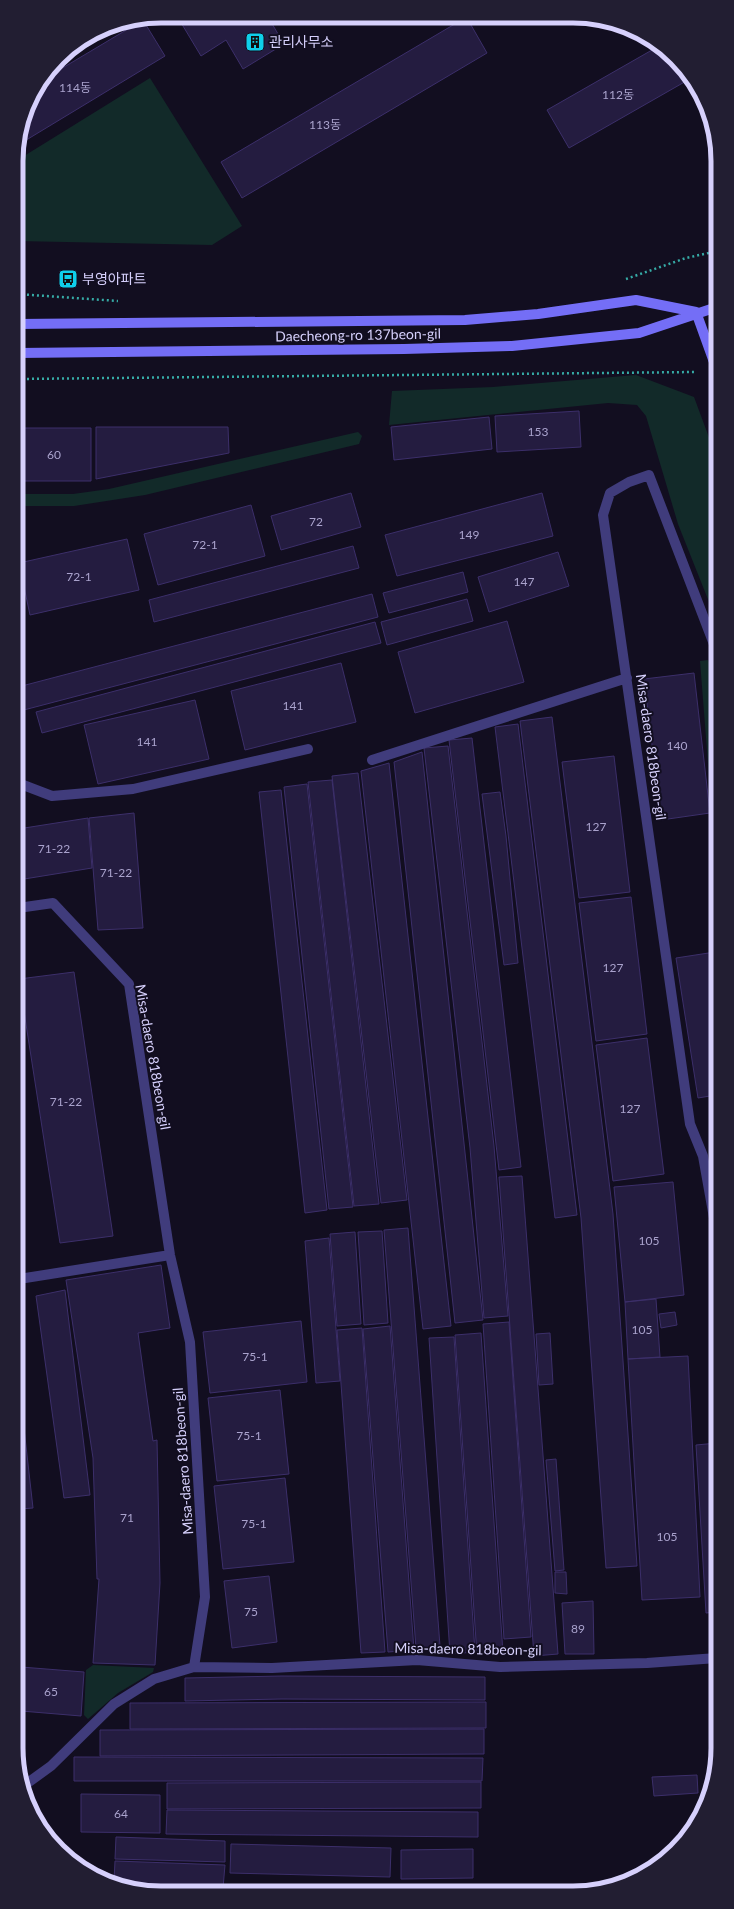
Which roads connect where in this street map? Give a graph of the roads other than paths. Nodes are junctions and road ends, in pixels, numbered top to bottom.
1 (711, 309) edge
2 (696, 312) junction
3 (23, 324) edge
4 (23, 353) edge
5 (711, 354) edge
6 (711, 637) edge
7 (627, 678) junction
8 (308, 749) dead end
9 (372, 760) dead end
10 (23, 785) edge
11 (23, 907) edge
12 (711, 1199) edge
13 (170, 1254) junction
14 (23, 1278) edge
15 (711, 1658) edge
16 (194, 1667) junction
17 (28, 1783) edge

1 - 2 main road, Daecheong-ro 137beon-gil
2 - 3 main road, Daecheong-ro 137beon-gil
2 - 4 main road, Daecheong-ro 137beon-gil
2 - 5 main road
6 - 7 lane, Misa-daero 818beon-gil
7 - 9 lane
7 - 12 lane, Misa-daero 818beon-gil
8 - 10 lane
11 - 13 lane, Misa-daero 818beon-gil
13 - 14 lane
13 - 16 lane, Misa-daero 818beon-gil
15 - 16 lane, Misa-daero 818beon-gil
16 - 17 lane, Misa-daero 818beon-gil

